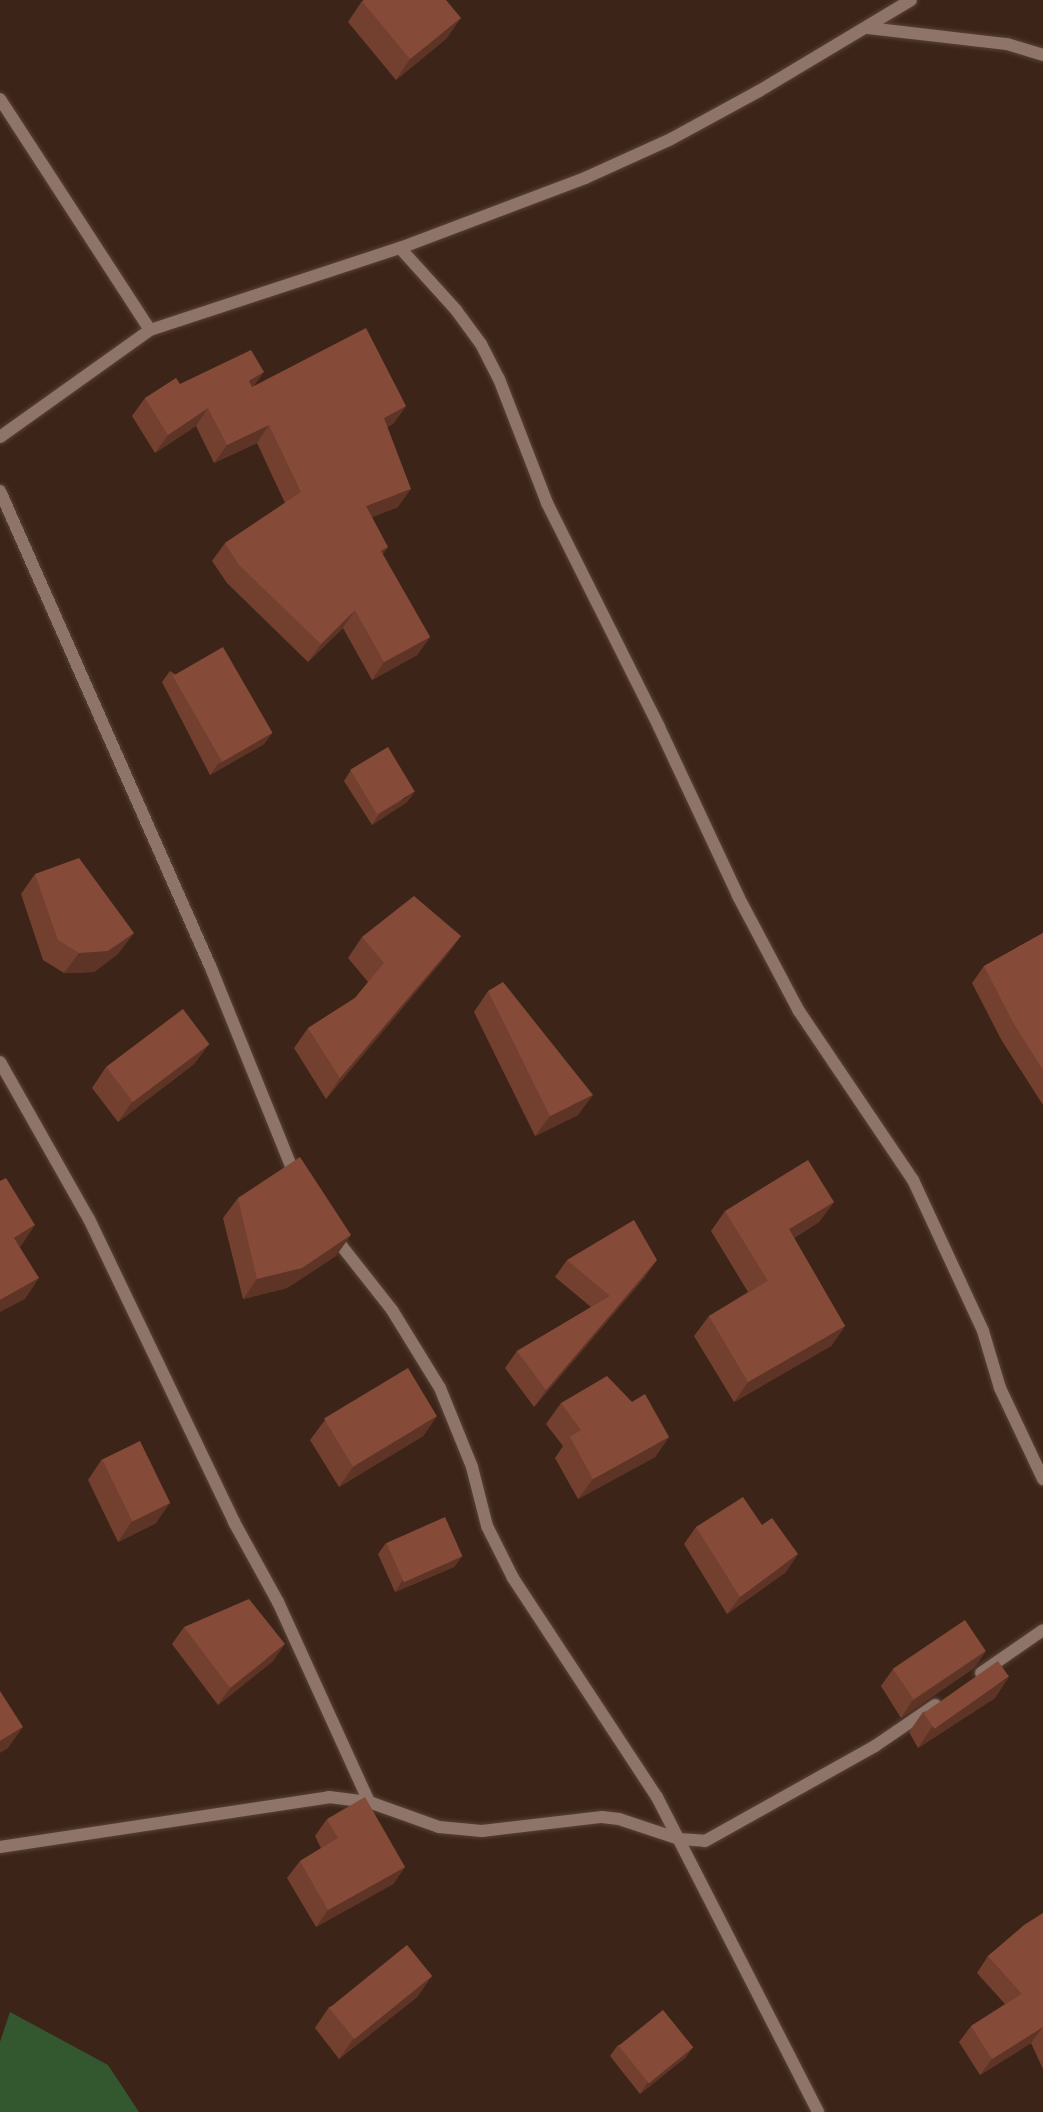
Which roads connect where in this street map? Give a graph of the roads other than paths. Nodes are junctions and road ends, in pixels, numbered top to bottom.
1 (911, 0) edge
2 (868, 27) junction
3 (1043, 55) edge
4 (0, 99) edge
5 (400, 248) junction
6 (150, 330) junction
7 (0, 437) edge
8 (0, 491) edge
9 (0, 1062) edge
10 (306, 1192) edge
11 (324, 1222) edge
12 (1043, 1479) edge
13 (1043, 1630) edge
14 (965, 1684) edge
15 (946, 1697) edge
16 (369, 1802) junction
17 (679, 1839) junction
18 (0, 1847) edge
19 (818, 2112) edge

1 - 2 street
2 - 3 street
2 - 5 street
4 - 6 street
5 - 6 street
5 - 12 street
6 - 7 street
8 - 10 street
9 - 16 street
11 - 17 street
13 - 14 street
15 - 17 street
16 - 17 street
16 - 18 street
17 - 19 street

